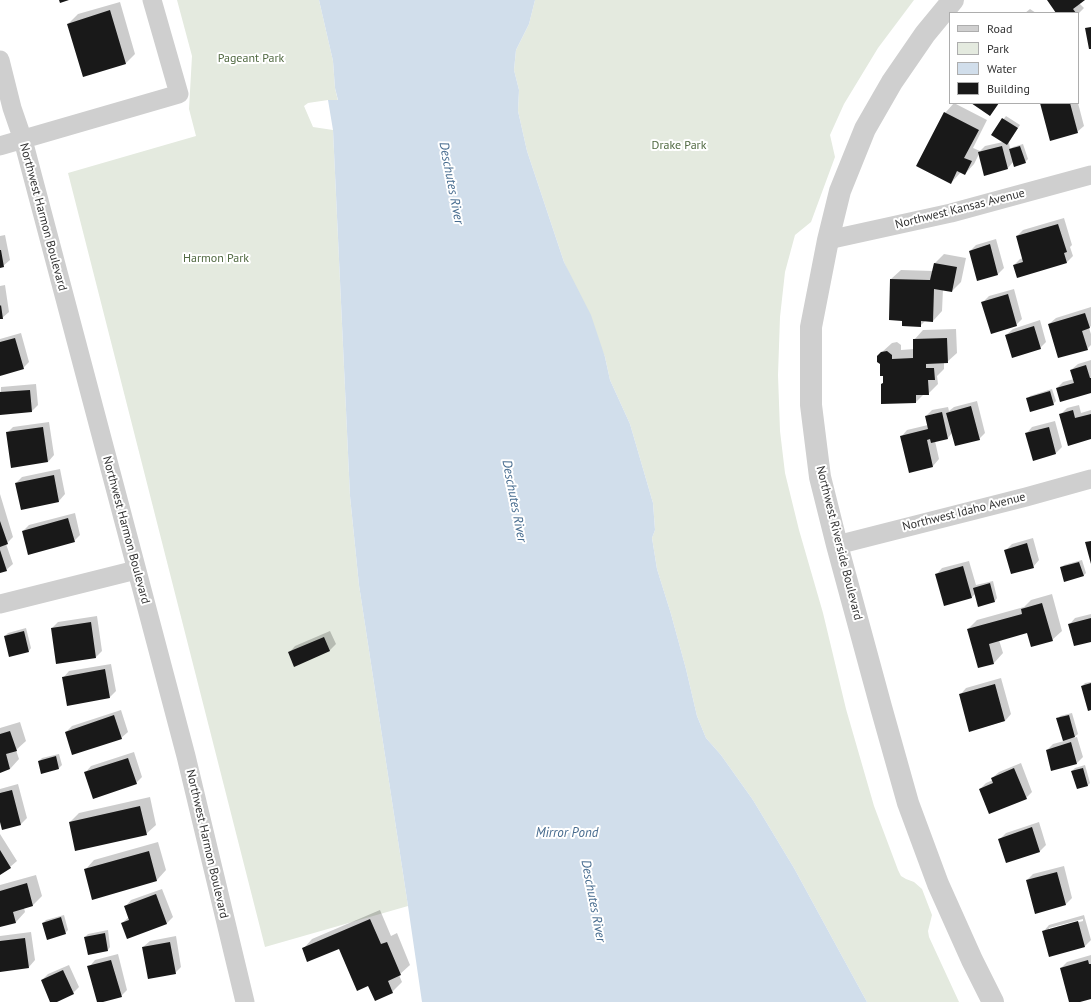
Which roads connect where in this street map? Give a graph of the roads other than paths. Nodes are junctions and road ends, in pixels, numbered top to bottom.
1 (152, 0) edge
2 (953, 0) edge
3 (0, 60) edge
4 (23, 140) junction
5 (0, 146) edge
6 (1091, 175) edge
7 (828, 240) junction
8 (1091, 479) edge
9 (837, 545) junction
10 (136, 570) junction
11 (0, 604) edge
12 (242, 1001) edge
13 (993, 1002) edge

1 - 4 street
2 - 7 street, Northwest Riverside Boulevard
3 - 4 street, Northwest Harmon Boulevard
4 - 5 street
4 - 10 street, Northwest Harmon Boulevard
6 - 7 street, Northwest Kansas Avenue
7 - 9 street, Northwest Riverside Boulevard
8 - 9 street, Northwest Idaho Avenue
9 - 13 street, Northwest Riverside Boulevard
10 - 11 street
10 - 12 street, Northwest Harmon Boulevard

